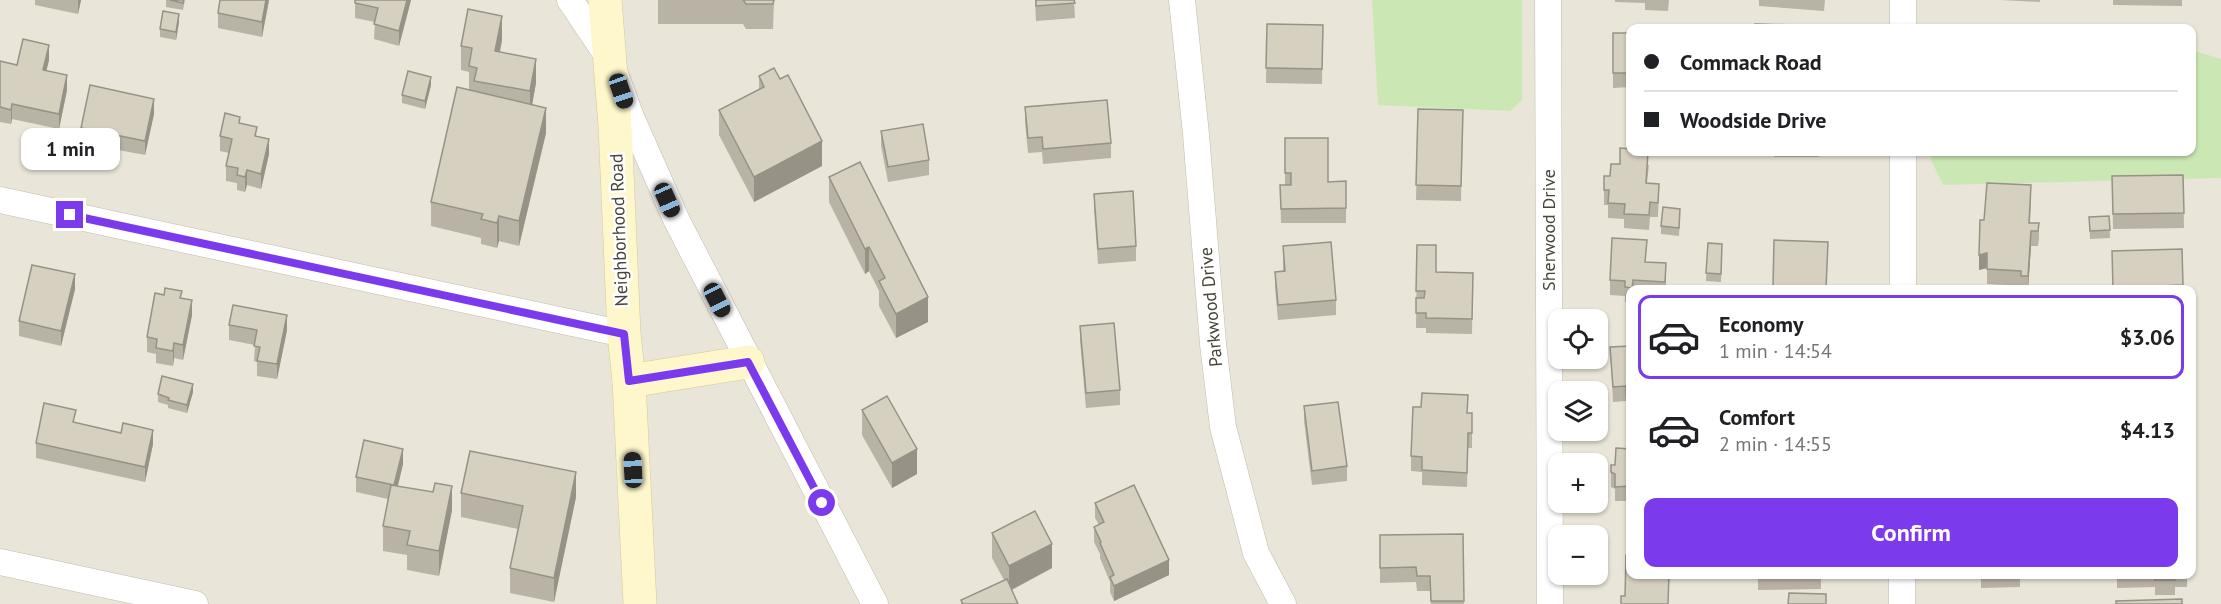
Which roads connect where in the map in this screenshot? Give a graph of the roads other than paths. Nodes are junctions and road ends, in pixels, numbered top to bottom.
1 (570, 0) edge
2 (605, 0) edge
3 (1182, 0) edge
4 (1548, 0) edge
5 (1903, 0) edge
6 (1903, 24) edge
7 (609, 58) junction
8 (1903, 156) edge
9 (0, 200) edge
10 (1902, 285) edge
11 (624, 334) junction
12 (748, 362) junction
13 (629, 381) junction
14 (0, 562) edge
15 (1902, 579) edge
16 (195, 604) edge
17 (640, 604) edge
18 (875, 604) edge
19 (1283, 604) edge
20 (1550, 604) edge
21 (1902, 604) edge

1 - 7 street
2 - 7 main road, Neighborhood Road
3 - 19 street, Parkwood Drive
4 - 20 street, Sherwood Drive
5 - 6 street
7 - 11 main road, Neighborhood Road
7 - 12 street
8 - 10 street
9 - 11 street
11 - 13 main road, Neighborhood Road
12 - 13 main road
12 - 18 street
13 - 17 main road, Neighborhood Road
14 - 16 street
15 - 21 street

